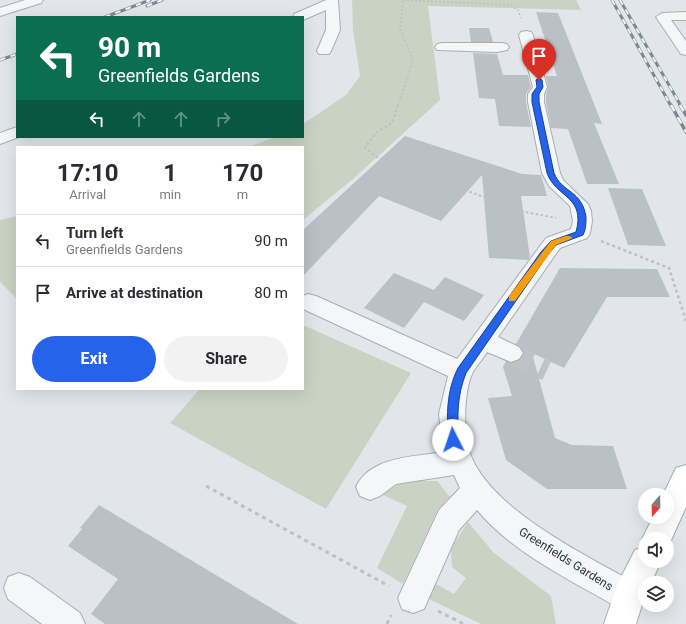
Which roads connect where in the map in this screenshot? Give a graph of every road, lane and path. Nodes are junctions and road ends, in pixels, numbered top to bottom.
1 (37, 0) edge
2 (403, 0) edge
3 (332, 2) edge
4 (0, 12) edge
5 (301, 16) edge
6 (686, 16) edge
7 (526, 35) joint
8 (442, 47) dead end
9 (502, 47) dead end
10 (324, 51) dead end
11 (686, 51) edge
12 (16, 132) edge
13 (0, 139) edge
14 (581, 229) junction
15 (308, 302) dead end
16 (686, 321) edge
17 (482, 340) junction
18 (511, 353) tunnel mouth
19 (461, 371) junction
20 (458, 462) junction
21 (686, 477) edge
22 (206, 486) dead end
23 (370, 487) dead end
24 (476, 491) junction
25 (661, 531) edge
26 (643, 568) edge
27 (19, 588) dead end
28 (404, 594) joint
29 (624, 610) edge
30 (69, 624) edge

1 - 4 street
2 - 7 path
2 - 14 path
3 - 5 street
3 - 10 street
6 - 11 street
7 - 14 street
8 - 9 street
12 - 13 street
14 - 16 path
14 - 17 street, Greenfields Gardens
15 - 19 street
17 - 18 street
17 - 19 street, Greenfields Gardens
19 - 20 street, Greenfields Gardens
20 - 23 street
20 - 24 street, Greenfields Gardens
21 - 25 main road
22 - 28 path
24 - 28 street
24 - 29 street, Greenfields Gardens
26 - 29 main road
27 - 30 street

